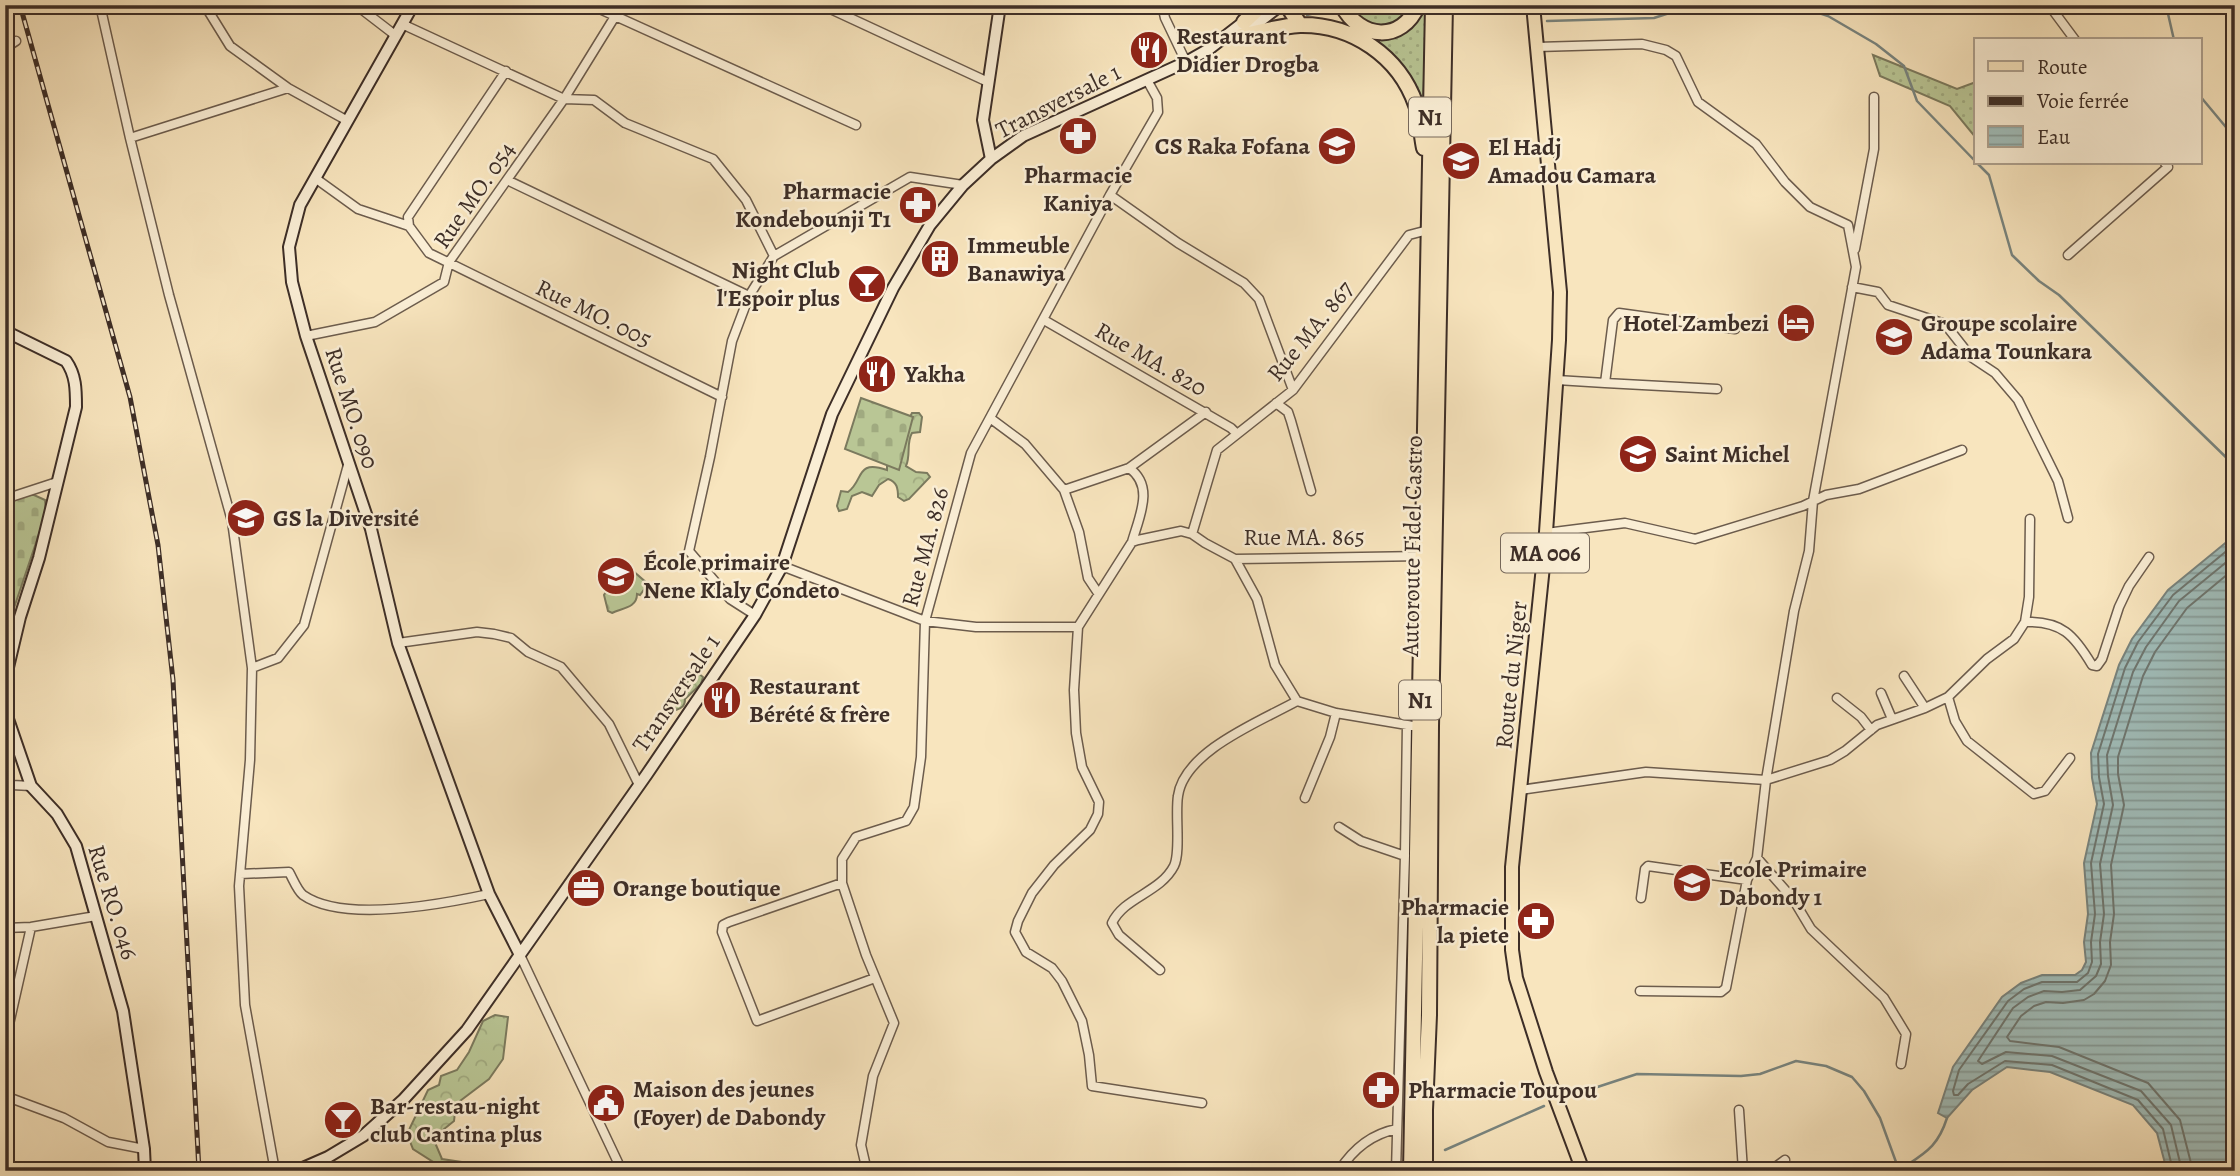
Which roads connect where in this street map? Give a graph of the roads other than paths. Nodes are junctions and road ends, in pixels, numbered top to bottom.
1 (100, 5) edge
2 (207, 5) edge
3 (356, 5) edge
4 (590, 5) edge
5 (622, 5) edge
6 (822, 5) edge
7 (1162, 5) edge
8 (1263, 5) edge
9 (1281, 5) edge
10 (1287, 5) edge
11 (1342, 5) edge
12 (1418, 5) edge
13 (1433, 5) edge
14 (1445, 5) edge
15 (1533, 5) edge
16 (2049, 5) edge
17 (411, 6) edge
18 (1001, 6) edge
19 (615, 16) junction
20 (402, 24) junction
21 (1300, 25) junction
22 (1243, 29) junction
23 (395, 35) junction
24 (2074, 38) edge
25 (16, 41) dead end
26 (1537, 47) junction
27 (5, 48) edge
28 (1186, 61) junction
29 (506, 71) junction
30 (1147, 80) junction
31 (988, 82) junction
32 (288, 88) junction
33 (1874, 97) dead end
34 (564, 99) junction
35 (346, 120) junction
36 (856, 125) dead end
37 (130, 138) junction
38 (991, 159) junction
39 (2166, 164) edge
40 (314, 178) junction
41 (1430, 179) junction
42 (507, 180) junction
43 (963, 185) junction
44 (1110, 195) junction
45 (409, 226) junction
46 (1428, 230) junction
47 (1854, 255) junction
48 (2068, 255) dead end
49 (774, 256) junction
50 (449, 262) junction
51 (1853, 287) junction
52 (749, 296) junction
53 (1044, 320) junction
54 (1735, 329) dead end
55 (5, 331) edge
56 (306, 336) junction
57 (1557, 380) junction
58 (1605, 383) junction
59 (1717, 389) dead end
60 (1293, 390) junction
61 (722, 397) junction
62 (1276, 403) junction
63 (1206, 412) junction
64 (990, 418) junction
65 (1236, 433) junction
66 (1962, 450) dead end
67 (348, 465) junction
68 (1129, 468) junction
69 (57, 482) junction
70 (1064, 490) junction
71 (1311, 491) dead end
72 (5, 499) edge
73 (1813, 501) junction
74 (2068, 518) dead end
75 (2030, 519) dead end
76 (1546, 533) junction
77 (1192, 534) junction
78 (1132, 542) junction
79 (1422, 556) junction
80 (2149, 557) dead end
81 (1235, 559) junction
82 (782, 566) junction
83 (1098, 593) junction
84 (755, 615) junction
85 (925, 621) junction
86 (2025, 622) junction
87 (1078, 627) junction
88 (398, 643) junction
89 (252, 668) junction
90 (1904, 676) dead end
91 (1881, 693) dead end
92 (1948, 696) junction
93 (1837, 698) dead end
94 (1297, 701) junction
95 (1925, 708) junction
96 (1336, 713) junction
97 (1892, 719) junction
98 (1413, 726) junction
99 (1871, 730) junction
100 (2070, 758) dead end
101 (1766, 780) junction
102 (5, 781) edge
103 (639, 785) junction
104 (31, 786) junction
105 (1520, 790) junction
106 (1305, 798) dead end
107 (1339, 827) dead end
108 (1405, 856) junction
109 (1757, 858) junction
110 (240, 874) junction
111 (1747, 880) junction
112 (842, 883) junction
113 (489, 894) junction
114 (1641, 898) dead end
115 (96, 916) junction
116 (31, 927) junction
117 (5, 928) edge
118 (520, 955) junction
119 (1160, 970) dead end
120 (875, 978) junction
121 (1640, 991) dead end
122 (5, 1042) edge
123 (1901, 1064) dead end
124 (5, 1096) edge
125 (1202, 1103) dead end
126 (1739, 1110) dead end
127 (1397, 1129) junction
128 (144, 1149) junction
129 (1785, 1160) dead end
130 (145, 1171) edge
131 (275, 1171) edge
132 (296, 1171) edge
133 (622, 1171) edge
134 (867, 1171) edge
135 (1339, 1171) edge
136 (1395, 1171) edge
137 (1411, 1171) edge
138 (1425, 1171) edge
139 (1583, 1171) edge
140 (1743, 1171) edge
141 (1770, 1171) edge

1 - 37 street
2 - 32 street
3 - 23 street
4 - 19 street
5 - 19 street, Rue MO. 054
6 - 31 street
7 - 28 street
8 - 22 highway
9 - 22 street, Transversale 1
10 - 21 highway
11 - 12 highway
13 - 41 highway, Autoroute Fidel Castro / N1
14 - 138 highway, Autoroute Fidel Castro / N1
15 - 26 main road, Route du Niger / MA 006
16 - 24 street
17 - 20 street, Rue MO. 090
18 - 31 street
19 - 34 street, Rue MO. 054
19 - 36 street
20 - 23 street, Rue MO. 090
20 - 29 street
21 - 22 highway
21 - 41 highway
22 - 28 street, Transversale 1
23 - 35 street, Rue MO. 090
25 - 27 street
26 - 47 street
26 - 57 main road, Route du Niger / MA 006
28 - 30 street, Transversale 1
29 - 34 street
29 - 45 street
30 - 38 street, Transversale 1
30 - 44 street, Rue MA. 826
31 - 38 street
32 - 35 street
32 - 37 street
33 - 47 street
34 - 42 street, Rue MO. 054
34 - 49 street
35 - 40 street, Rue MO. 090
37 - 89 street
38 - 43 street, Transversale 1
39 - 48 street
40 - 45 street
40 - 56 street, Rue MO. 090
41 - 46 highway, Autoroute Fidel Castro / N1
42 - 50 street, Rue MO. 054
42 - 52 street
43 - 49 street
43 - 82 street, Transversale 1
44 - 53 street, Rue MA. 826
44 - 60 street
45 - 50 street, Rue MO. 005
46 - 60 street, Rue MA. 867
46 - 79 highway, Autoroute Fidel Castro / N1
47 - 51 street
49 - 52 street
50 - 56 street, Rue MO. 054
50 - 61 street, Rue MO. 005
51 - 73 street
51 - 74 street
52 - 61 street
53 - 63 street, Rue MA. 820
53 - 64 street, Rue MA. 826
54 - 58 street
55 - 69 street, Rue RO. 046
56 - 67 street, Rue MO. 090
57 - 58 street
57 - 76 main road, Route du Niger / MA 006
58 - 59 street
60 - 62 street, Rue MA. 867
61 - 84 street
62 - 65 street, Rue MA. 867
62 - 71 street
63 - 65 street, Rue MA. 820
63 - 68 street
64 - 70 street
64 - 85 street, Rue MA. 826
65 - 77 street, Rue MA. 867
66 - 73 street
67 - 88 street, Rue MO. 090
67 - 89 street
68 - 70 street
68 - 78 street
69 - 72 street
69 - 104 street, Rue RO. 046
70 - 83 street
73 - 76 street
73 - 101 street
75 - 86 street
76 - 105 main road, Route du Niger / MA 006
77 - 78 street
77 - 81 street, Rue MA. 865
78 - 83 street
79 - 81 street, Rue MA. 865
79 - 98 highway, Autoroute Fidel Castro / N1
80 - 86 street
81 - 94 street
82 - 84 street, Transversale 1
82 - 85 street
83 - 87 street
84 - 103 street, Transversale 1
85 - 87 street
85 - 112 street, Rue MA. 826
86 - 92 street
87 - 125 street
88 - 103 street
88 - 113 street, Rue MO. 090
89 - 110 street
90 - 95 street
91 - 97 street
92 - 95 street
92 - 100 street
93 - 99 street
94 - 96 street
94 - 119 street
95 - 97 street
96 - 98 street
96 - 106 street
97 - 99 street
98 - 108 street
98 - 137 highway, Autoroute Fidel Castro / N1
99 - 101 street
101 - 105 street
101 - 109 street
102 - 104 street
103 - 118 street, Transversale 1
104 - 115 street, Rue RO. 046
105 - 139 main road, Route du Niger / MA 006
107 - 108 street
108 - 127 street
109 - 111 street
109 - 123 street
110 - 113 street
110 - 131 street
111 - 114 street
111 - 121 street
112 - 120 street, Rue MA. 826
112 - 120 street
113 - 118 street, Rue MO. 090
115 - 116 street
115 - 128 street, Rue RO. 046
116 - 117 street
116 - 122 street
118 - 132 street, Transversale 1
118 - 133 street
120 - 134 street, Rue MA. 826
124 - 128 street
126 - 140 street
127 - 135 street
127 - 136 street
128 - 130 street, Rue RO. 046
129 - 141 street

